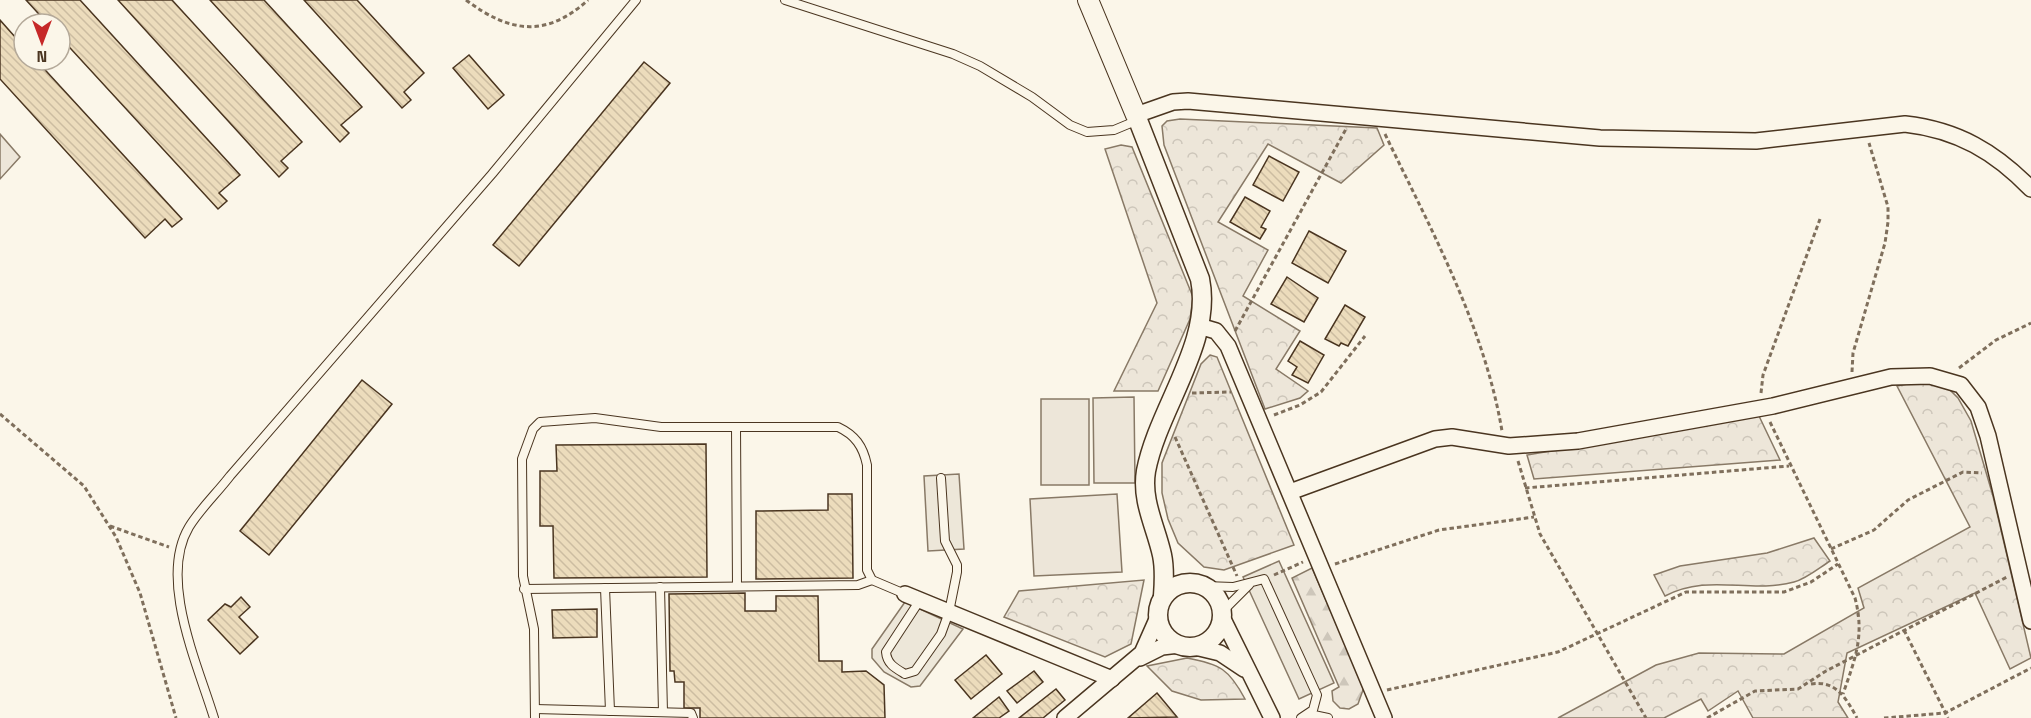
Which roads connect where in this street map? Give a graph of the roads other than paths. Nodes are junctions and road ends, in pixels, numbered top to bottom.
1 (636, 0) edge
2 (785, 0) edge
3 (1088, 0) edge
4 (1137, 117) junction
5 (2031, 189) edge
6 (1199, 326) junction
7 (736, 427) junction
8 (941, 478) dead end
9 (1290, 492) junction
10 (1162, 553) junction
11 (873, 580) junction
12 (1203, 585) junction
13 (1245, 585) junction
14 (737, 586) junction
15 (660, 587) junction
16 (605, 588) junction
17 (524, 589) junction
18 (905, 594) joint
19 (1163, 597) junction
20 (920, 600) junction
21 (949, 612) junction
22 (1222, 614) junction
23 (1158, 617) junction
24 (2031, 621) edge
25 (1187, 646) junction
26 (1133, 662) junction
27 (1253, 677) junction
28 (1112, 679) junction
29 (535, 709) junction
30 (610, 711) junction
31 (663, 712) junction
32 (1305, 716) edge
33 (1380, 717) edge
34 (214, 718) edge
35 (535, 718) edge
36 (693, 718) edge
37 (1065, 718) edge
38 (1272, 718) edge
39 (1328, 718) edge

1 - 34 lane
2 - 4 lane
3 - 4 main road
4 - 5 street
4 - 6 street
6 - 9 street
6 - 10 street
7 - 11 lane
7 - 14 lane
7 - 17 lane
8 - 21 lane
9 - 24 street
9 - 33 street
10 - 12 street
10 - 19 street
11 - 14 lane
11 - 18 lane
12 - 13 lane
12 - 19 street
12 - 22 street
13 - 22 lane
13 - 32 lane
14 - 15 lane
15 - 16 lane
15 - 31 lane
16 - 17 lane
16 - 30 lane
17 - 29 lane
18 - 20 street
19 - 23 street
20 - 21 street
20 - 21 lane
21 - 28 street
22 - 25 street
22 - 27 street
23 - 25 street
23 - 26 street
25 - 26 street
25 - 27 street
26 - 28 street
27 - 38 street
28 - 37 street
29 - 30 lane
29 - 35 lane
30 - 31 lane
31 - 36 lane
32 - 39 lane

